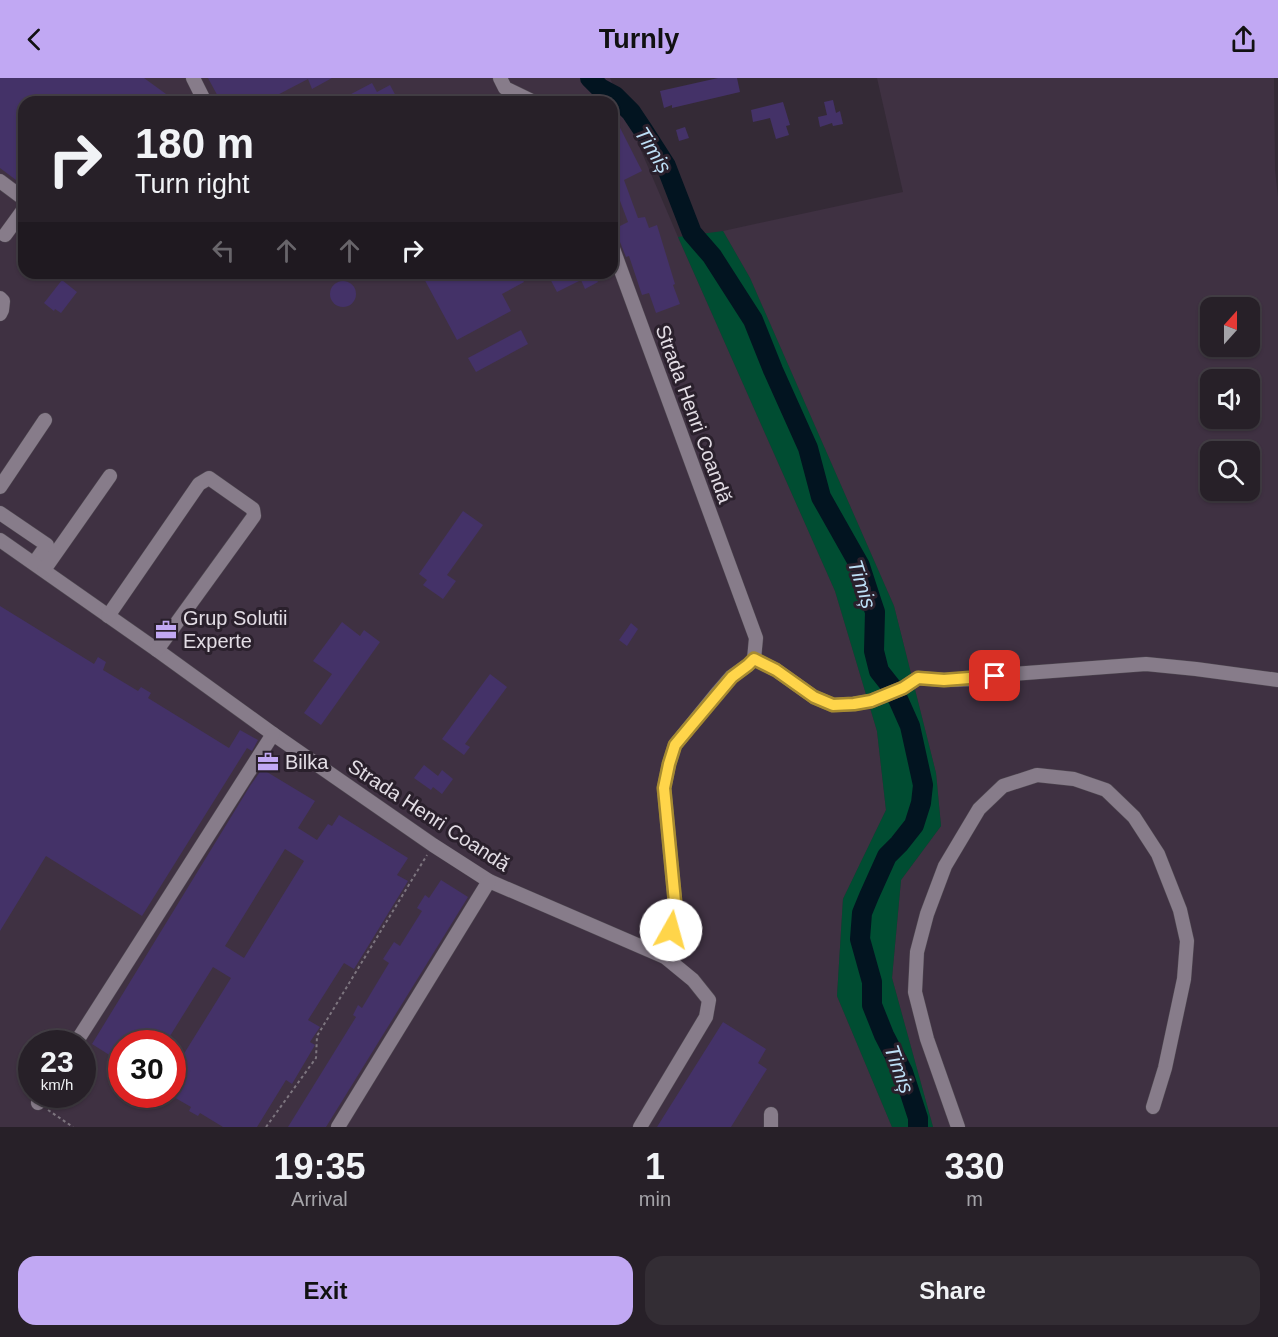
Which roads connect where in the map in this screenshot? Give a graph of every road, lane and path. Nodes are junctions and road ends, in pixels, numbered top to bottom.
1 (193, 78) edge
2 (500, 78) edge
3 (202, 96) edge
4 (522, 96) edge
5 (0, 181) edge
6 (18, 194) edge
7 (18, 216) edge
8 (2, 234) edge
9 (618, 262) edge
10 (0, 298) edge
11 (0, 314) edge
12 (45, 420) dead end
13 (110, 476) dead end
14 (0, 487) edge
15 (0, 513) edge
16 (0, 540) edge
17 (39, 566) junction
18 (108, 616) junction
19 (157, 650) junction
20 (754, 659) junction
21 (1278, 680) edge
22 (273, 734) junction
23 (434, 845) junction
24 (489, 881) junction
25 (665, 957) junction
26 (84, 1030) edge
27 (1153, 1107) dead end
28 (51, 1108) edge
29 (73, 1127) edge
30 (266, 1127) edge
31 (338, 1127) edge
32 (640, 1127) edge
33 (958, 1127) edge

1 - 3 street
2 - 4 street
5 - 6 street
7 - 8 street
9 - 20 street, Strada Henri Coandă
10 - 11 street
12 - 14 street
13 - 17 street
15 - 17 street
16 - 17 street, Strada Henri Coandă
17 - 18 street, Strada Henri Coandă
18 - 19 street, Strada Henri Coandă
18 - 19 street
19 - 22 street, Strada Henri Coandă
20 - 21 street
20 - 25 street
22 - 23 street, Strada Henri Coandă
22 - 26 street
23 - 24 street, Strada Henri Coandă
23 - 30 path
24 - 25 street, Strada Henri Coandă
24 - 31 street
25 - 32 street, Strada Henri Coandă
27 - 33 street
28 - 29 path

